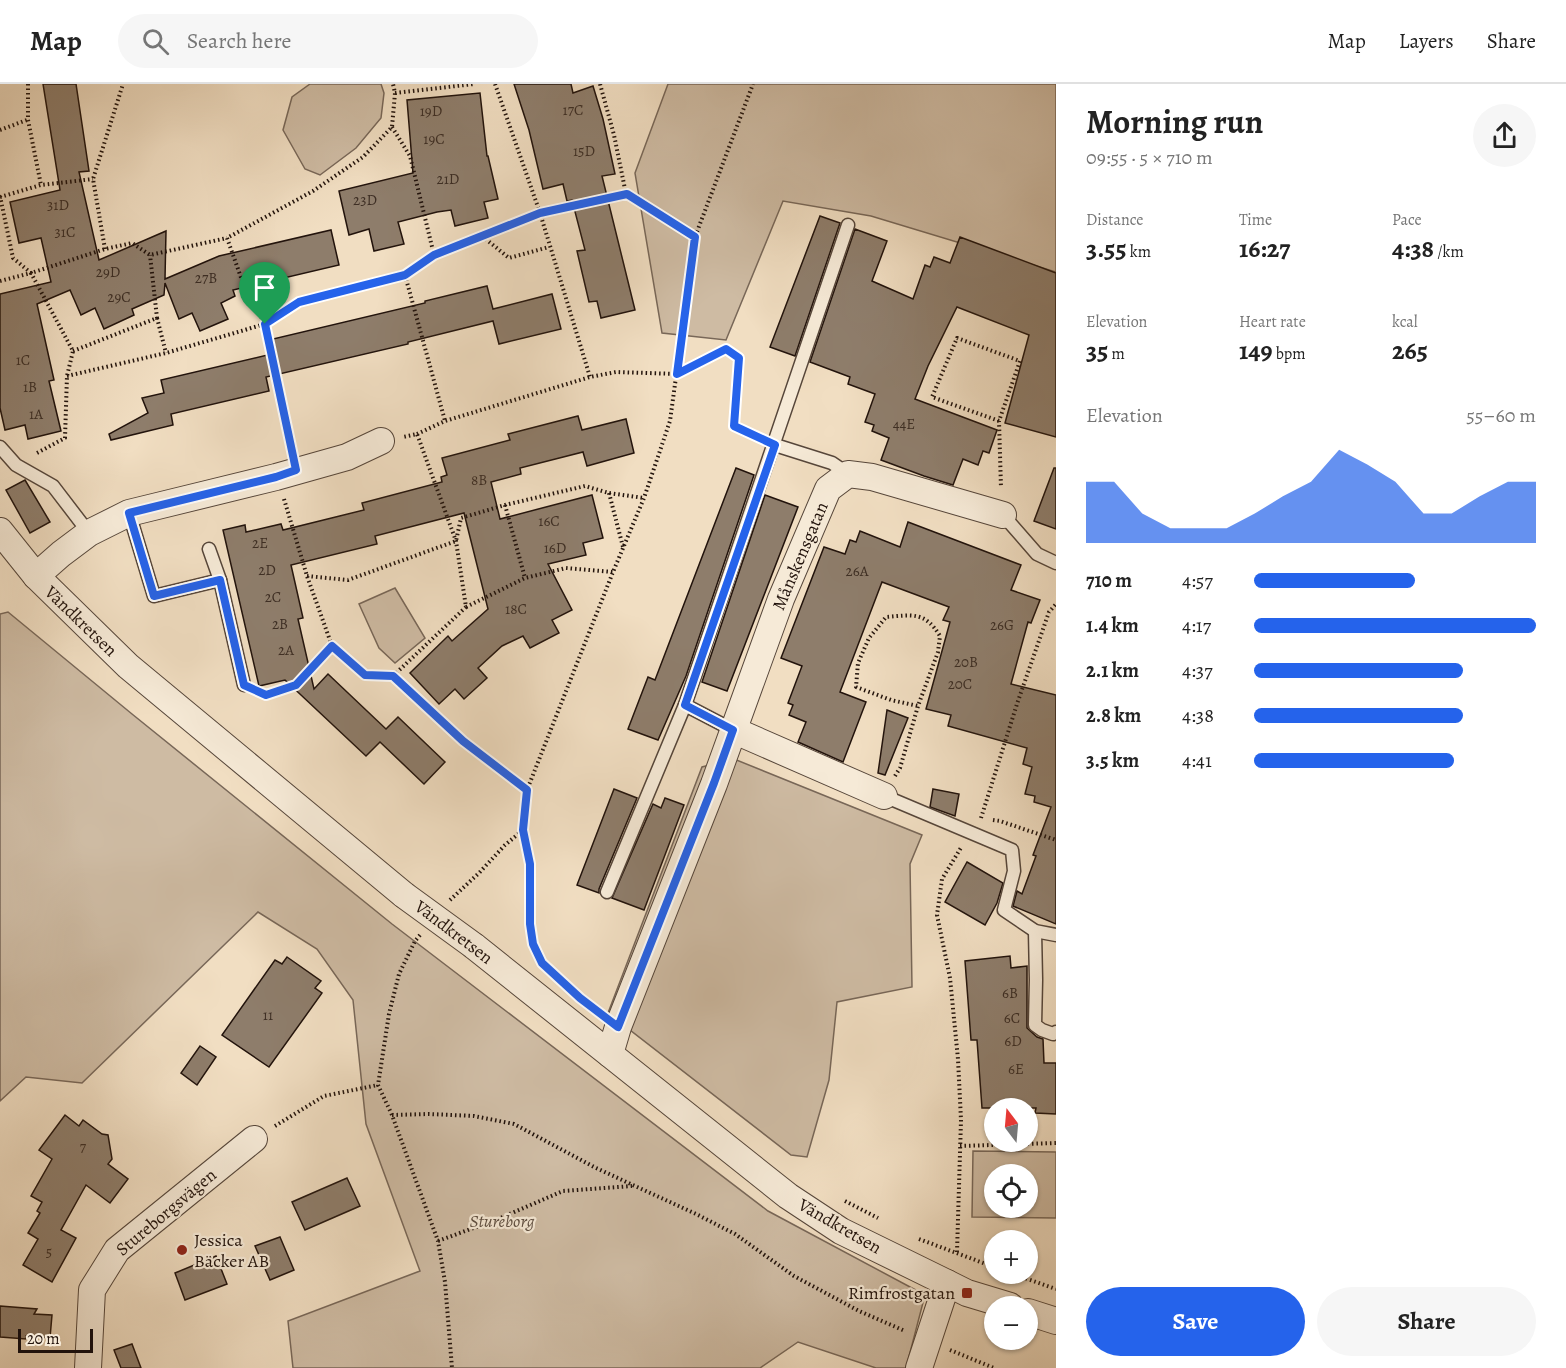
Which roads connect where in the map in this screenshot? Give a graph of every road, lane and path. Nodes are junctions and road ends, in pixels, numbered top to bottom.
1 (28, 84) edge
2 (123, 84) edge
3 (393, 84) edge
4 (474, 84) edge
5 (495, 84) edge
6 (600, 84) edge
7 (753, 84) edge
8 (395, 93) junction
9 (28, 120) junction
10 (392, 127) junction
11 (0, 130) edge
12 (93, 178) junction
13 (41, 185) junction
14 (627, 194) junction
15 (0, 197) edge
16 (540, 213) junction
17 (848, 225) dead end
18 (482, 235) junction
19 (695, 237) junction
20 (226, 238) junction
21 (549, 247) junction
22 (105, 249) junction
23 (150, 255) junction
24 (434, 255) junction
25 (31, 273) junction
26 (405, 275) junction
27 (0, 282) edge
28 (157, 318) junction
29 (265, 324) junction
30 (73, 351) junction
31 (166, 353) junction
32 (677, 374) junction
33 (67, 376) junction
34 (590, 377) junction
35 (445, 421) junction
36 (999, 421) junction
37 (417, 434) junction
38 (381, 441) joint
39 (775, 445) junction
40 (0, 447) edge
41 (16, 465) junction
42 (296, 470) junction
43 (848, 474) junction
44 (609, 493) junction
45 (644, 498) junction
46 (505, 505) junction
47 (289, 512) dead end
48 (129, 513) junction
49 (1003, 515) junction
50 (89, 532) junction
51 (1, 534) edge
52 (456, 541) junction
53 (209, 549) dead end
54 (623, 549) junction
55 (1056, 563) edge
56 (613, 572) junction
57 (36, 576) junction
58 (306, 576) junction
59 (525, 579) junction
60 (220, 580) junction
61 (1056, 604) edge
62 (466, 607) junction
63 (332, 646) junction
64 (393, 676) junction
65 (244, 685) joint
66 (685, 705) junction
67 (918, 706) junction
68 (733, 730) junction
69 (527, 790) junction
70 (884, 796) junction
71 (970, 832) junction
72 (1056, 840) edge
73 (607, 892) dead end
74 (1035, 931) junction
75 (1056, 935) edge
76 (565, 984) dead end
77 (1056, 1032) edge
78 (610, 1054) junction
79 (392, 1115) junction
80 (254, 1139) joint
81 (1056, 1143) edge
82 (960, 1146) junction
83 (634, 1186) junction
84 (837, 1196) dead end
85 (879, 1219) dead end
86 (911, 1236) dead end
87 (438, 1241) junction
88 (957, 1252) junction
89 (984, 1263) edge
90 (1038, 1282) edge
91 (947, 1283) junction
92 (1056, 1288) edge
93 (984, 1298) edge
94 (1038, 1315) edge
95 (1056, 1321) edge
96 (928, 1341) junction
97 (88, 1368) edge
98 (452, 1368) edge
99 (919, 1368) edge
100 (994, 1368) edge

1 - 9 path
2 - 12 path
3 - 8 path
4 - 8 path
5 - 16 path
6 - 14 path
7 - 19 path
8 - 10 path
9 - 11 path
9 - 13 path
10 - 20 path
10 - 24 path
12 - 13 path
12 - 22 path
13 - 15 path
14 - 16 path
14 - 19 path
15 - 25 path
16 - 18 path
16 - 21 path
17 - 39 lane
18 - 21 path
18 - 24 path
19 - 32 path
20 - 23 path
20 - 29 path
21 - 34 path
22 - 23 path
22 - 25 path
23 - 28 path
24 - 26 path
25 - 27 path
25 - 30 path
26 - 29 path
26 - 35 path
28 - 30 path
28 - 31 path
29 - 31 path
29 - 42 path
30 - 33 path
31 - 33 path
32 - 34 path
32 - 39 path
32 - 45 path
33 - 41 path
34 - 35 path
35 - 37 path
36 - 36 path
36 - 49 path
37 - 38 path
37 - 52 path
38 - 42 street
39 - 43 lane
39 - 66 lane
40 - 41 lane
41 - 50 lane
42 - 48 street
43 - 49 street
43 - 68 street, Månskensgatan
44 - 45 path
44 - 46 path
44 - 54 path
45 - 54 path
46 - 52 path
46 - 59 path
47 - 58 path
48 - 50 street
48 - 60 lane
49 - 55 lane
50 - 57 street
51 - 57 street, Vändkretsen
52 - 58 path
52 - 62 path
53 - 60 lane
54 - 56 path
56 - 59 path
56 - 69 path
57 - 78 street, Vändkretsen, bridge
58 - 63 path
59 - 62 path
60 - 65 lane
61 - 72 path
62 - 64 path
63 - 64 path
63 - 65 path
64 - 69 path
66 - 68 lane
66 - 73 lane
67 - 67 path
67 - 70 path
68 - 70 street
68 - 78 street, Månskensgatan
69 - 76 path
70 - 71 lane
71 - 74 lane
71 - 82 path
74 - 75 lane
74 - 77 lane
78 - 91 street, Vändkretsen
79 - 80 path
79 - 83 path
79 - 87 path
80 - 97 street, Stureborgsvägen
81 - 82 path
82 - 88 path
83 - 87 path
83 - 96 path
84 - 85 path
86 - 88 path
87 - 98 path
88 - 89 path
90 - 92 path
91 - 93 street, Vändkretsen
91 - 96 street
94 - 95 street
96 - 99 street
96 - 100 path

